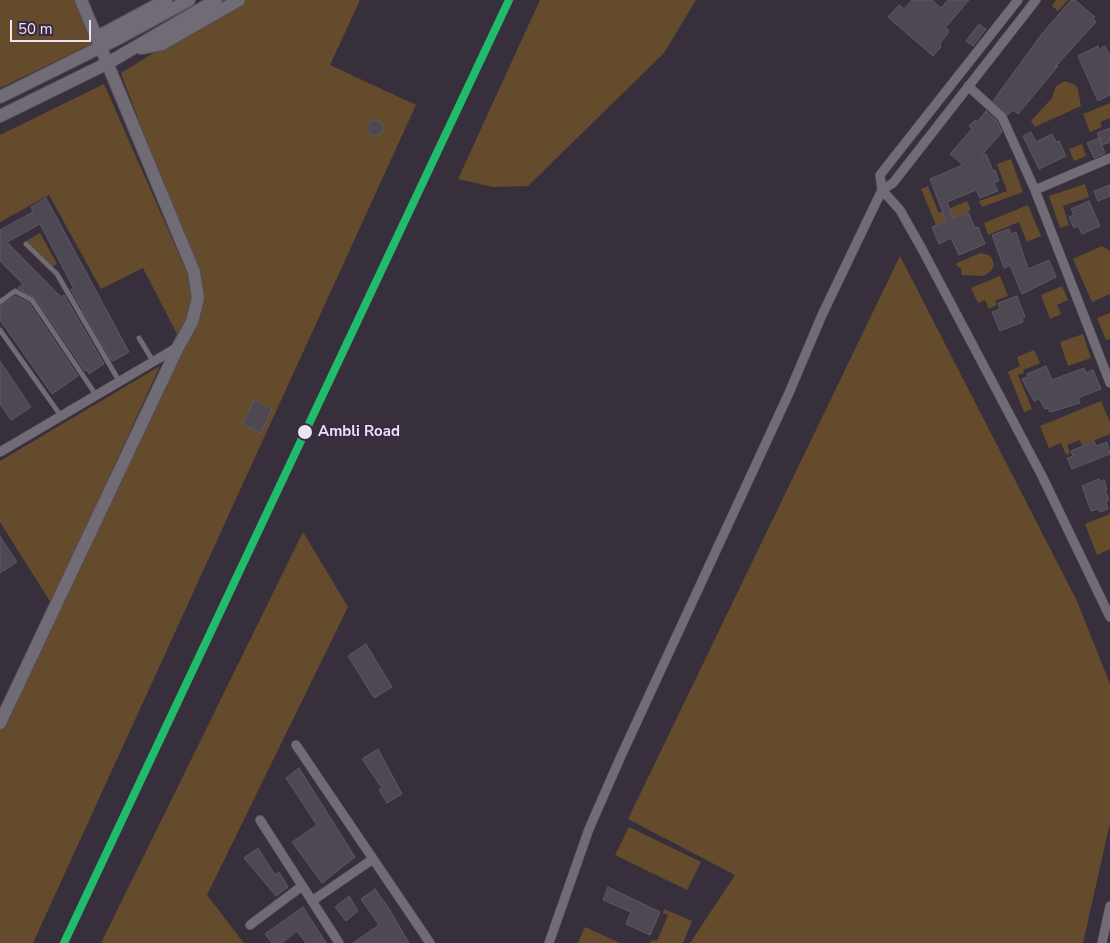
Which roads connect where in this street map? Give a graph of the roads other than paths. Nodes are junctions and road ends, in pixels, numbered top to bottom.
1 (81, 0) edge
2 (166, 0) edge
3 (189, 0) edge
4 (216, 0) edge
5 (239, 0) edge
6 (1018, 0) edge
7 (1036, 0) edge
8 (99, 42) junction
9 (133, 49) junction
10 (108, 63) junction
11 (968, 86) junction
12 (0, 97) edge
13 (0, 116) edge
14 (1110, 158) edge
15 (882, 190) junction
16 (1035, 190) junction
17 (26, 244) dead end
18 (0, 302) edge
19 (0, 330) edge
20 (139, 338) dead end
21 (178, 347) junction
22 (153, 361) junction
23 (119, 380) junction
24 (1110, 383) edge
25 (96, 395) junction
26 (61, 416) junction
27 (0, 452) edge
28 (1109, 612) edge
29 (0, 723) edge
30 (296, 745) dead end
31 (260, 820) dead end
32 (373, 859) junction
33 (302, 886) junction
34 (312, 901) junction
35 (1110, 906) edge
36 (250, 925) dead end
37 (339, 943) edge
38 (430, 943) edge
39 (549, 943) edge
40 (1102, 943) edge

1 - 8 street
2 - 8 street
3 - 8 street
4 - 9 street
5 - 9 street
6 - 15 street
7 - 11 street
8 - 10 street
8 - 12 street
9 - 10 street
10 - 13 street
10 - 21 street
11 - 15 street
11 - 16 street
14 - 16 street
15 - 28 street
15 - 39 street
16 - 24 street
17 - 23 lane
18 - 25 lane
19 - 26 lane
20 - 22 lane
21 - 22 street
21 - 29 street
22 - 23 street
23 - 25 street
25 - 26 street
26 - 27 street
30 - 32 street
31 - 33 street
32 - 34 street
32 - 38 street
33 - 34 street
33 - 36 street
34 - 37 street
35 - 40 street

